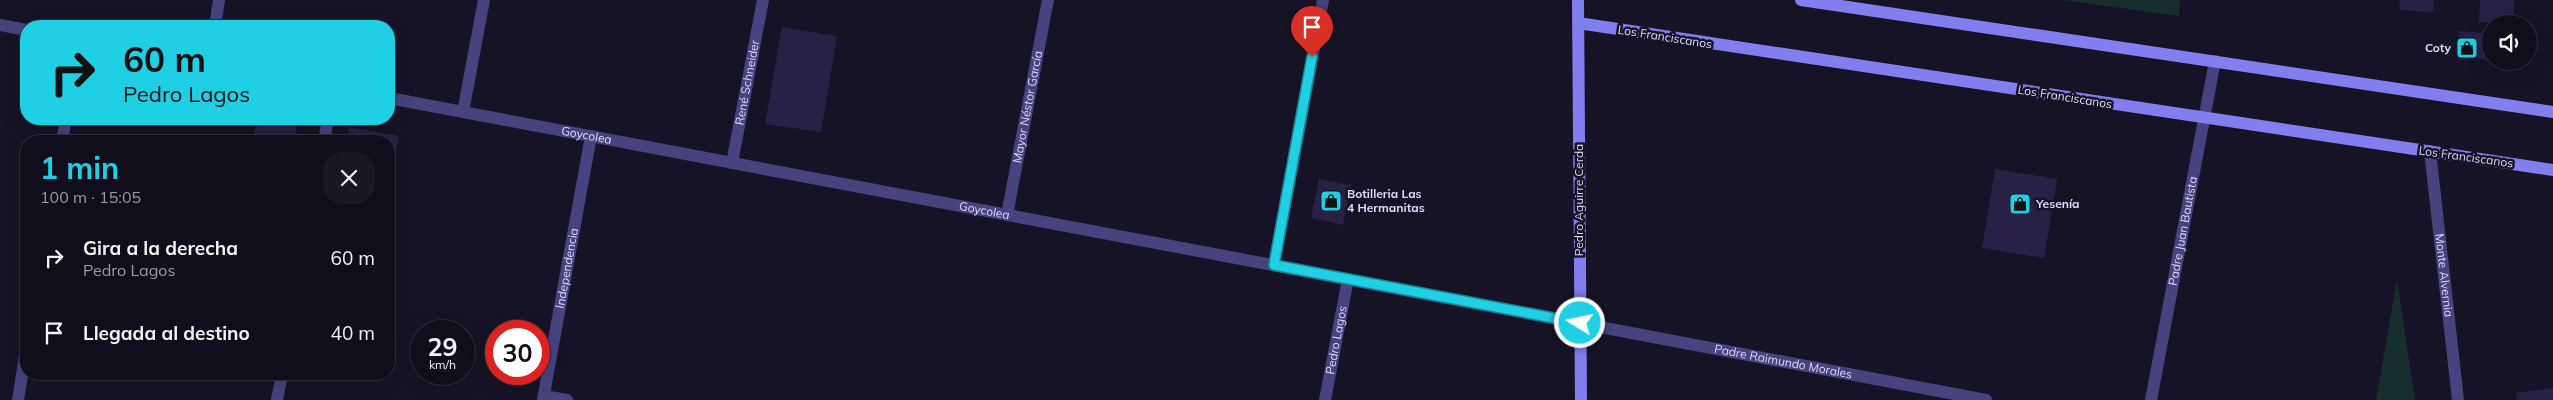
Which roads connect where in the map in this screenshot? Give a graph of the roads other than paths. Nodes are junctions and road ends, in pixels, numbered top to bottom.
1 (219, 0) edge
2 (484, 0) edge
3 (762, 0) edge
4 (1048, 0) edge
5 (1323, 0) edge
6 (1578, 0) edge
7 (1802, 0) edge
8 (215, 20) edge
9 (1578, 24) junction
10 (0, 25) edge
11 (20, 29) edge
12 (2215, 61) junction
13 (395, 99) edge
14 (463, 112) junction
15 (2553, 112) edge
16 (2204, 118) junction
17 (591, 136) junction
18 (2430, 151) junction
19 (732, 163) junction
20 (2552, 168) edge
21 (1007, 215) junction
22 (1274, 265) junction
23 (1348, 279) junction
24 (1580, 323) junction
25 (21, 380) edge
26 (281, 380) edge
27 (543, 398) edge
28 (18, 400) edge
29 (277, 400) edge
30 (567, 400) edge
31 (1325, 400) edge
32 (1582, 400) edge
33 (1986, 400) edge
34 (2151, 400) edge
35 (2458, 400) edge

1 - 8 street
2 - 14 street
3 - 19 street, René Schneider
4 - 21 street, Mayor Néstor García
5 - 22 street
6 - 9 street, Pedro Aguirre Cerda
7 - 12 street
9 - 16 street, Los Franciscanos
9 - 24 street, Pedro Aguirre Cerda
10 - 11 street
12 - 15 street
12 - 16 street, Padre Juan Bautista
13 - 14 street, Goycolea
14 - 17 street, Goycolea
16 - 18 street, Los Franciscanos
16 - 34 street, Padre Juan Bautista
17 - 19 street, Goycolea
17 - 27 street, Independencia
18 - 20 street, Los Franciscanos
18 - 35 street, Monte Alvernia
19 - 21 street, Goycolea
21 - 22 street, Goycolea
22 - 23 street, Goycolea
23 - 24 street, Goycolea
23 - 31 street, Pedro Lagos
24 - 32 street, Pedro Aguirre Cerda
24 - 33 street, Padre Raimundo Morales
25 - 28 street
26 - 29 street
27 - 30 street

